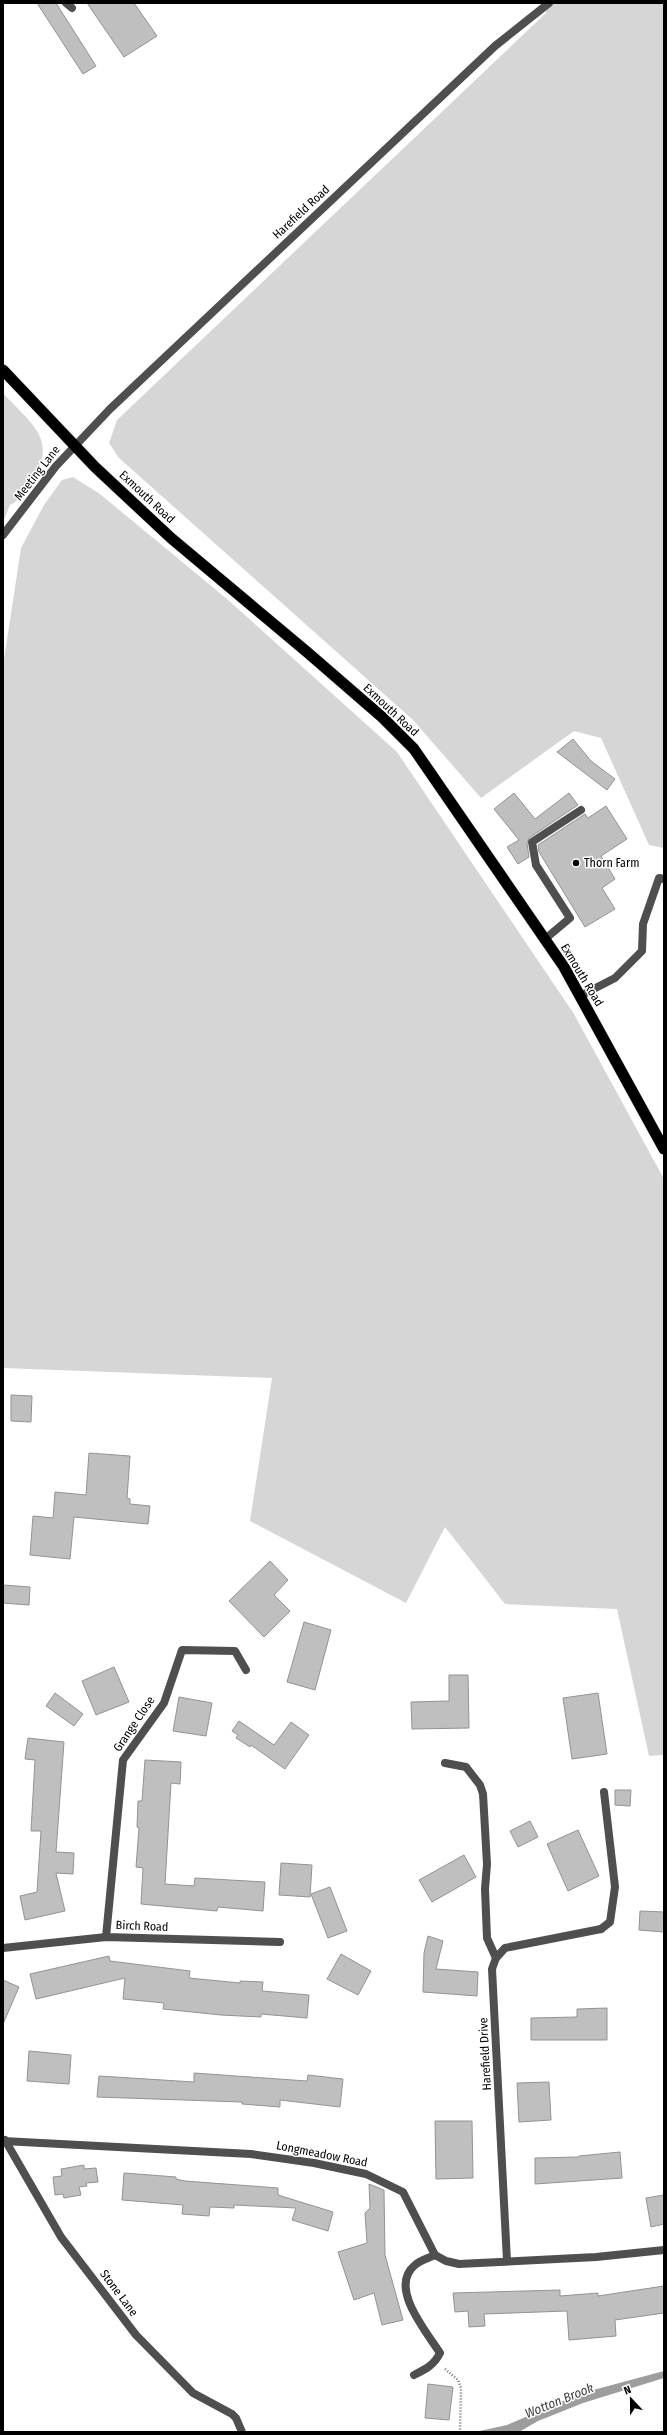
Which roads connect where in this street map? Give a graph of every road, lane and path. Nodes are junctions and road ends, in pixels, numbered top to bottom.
1 (549, 3) edge
2 (3, 370) edge
3 (75, 444) junction
4 (3, 535) edge
5 (581, 810) dead end
6 (664, 879) edge
7 (545, 939) junction
8 (580, 996) junction
9 (664, 1149) edge
10 (246, 1670) dead end
11 (445, 1763) dead end
12 (604, 1792) dead end
13 (106, 1937) junction
14 (280, 1942) dead end
15 (3, 1948) edge
16 (496, 1958) junction
17 (4, 2141) edge
18 (664, 2250) edge
19 (435, 2255) junction
20 (507, 2260) junction
21 (436, 2362) junction
22 (414, 2374) dead end
23 (242, 2432) edge
24 (460, 2432) edge

1 - 3 street, Harefield Road
2 - 3 highway, Exmouth Road
3 - 4 street, Meeting Lane
3 - 7 highway, Exmouth Road
5 - 7 street
6 - 8 street
7 - 8 highway, Exmouth Road
8 - 9 highway, Exmouth Road
10 - 13 street, Grange Close
11 - 16 street
12 - 16 street
13 - 14 street, Birch Road
13 - 15 street, Birch Road
16 - 20 street, Harefield Drive
17 - 19 street, Longmeadow Road
17 - 23 street, Stone Lane
18 - 20 street
19 - 20 street
19 - 21 street
21 - 22 street
21 - 24 path

